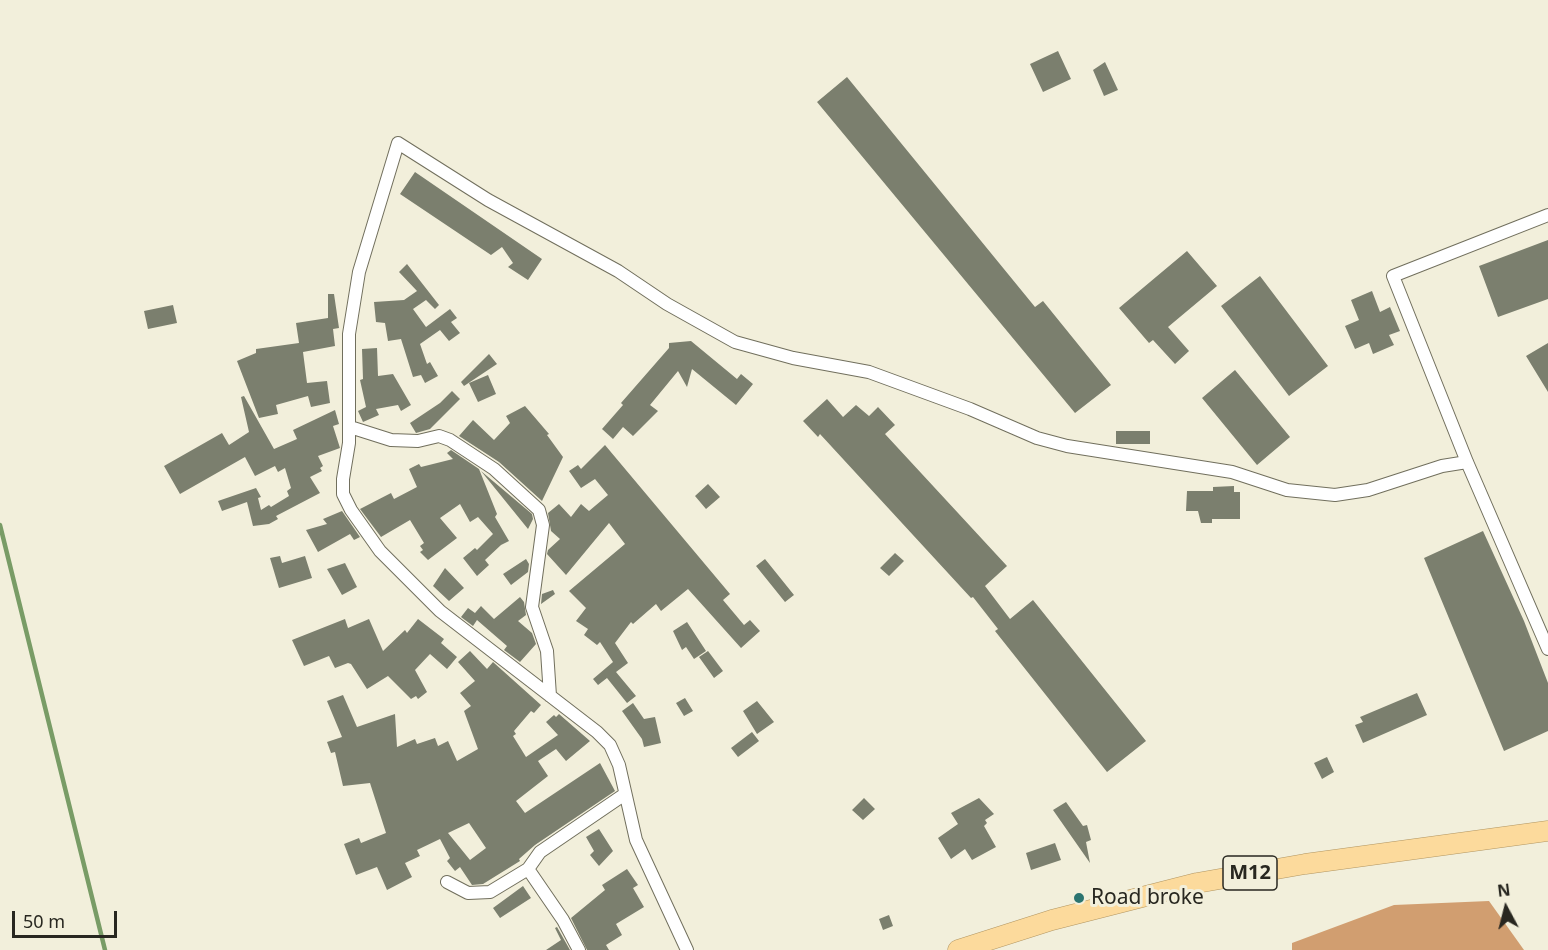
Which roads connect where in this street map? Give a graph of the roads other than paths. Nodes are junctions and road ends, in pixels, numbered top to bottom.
1 (1548, 215) edge
2 (350, 427) junction
3 (1467, 462) junction
4 (1548, 649) edge
5 (550, 696) junction
6 (625, 794) junction
7 (1548, 831) edge
8 (528, 869) junction
9 (447, 882) dead end
10 (579, 950) edge
11 (687, 950) edge
12 (958, 950) edge

1 - 3 street
2 - 3 street
2 - 5 street
2 - 5 street
3 - 4 street
5 - 6 street
6 - 8 street
6 - 11 street
7 - 12 highway, M12
8 - 9 street
8 - 10 street

